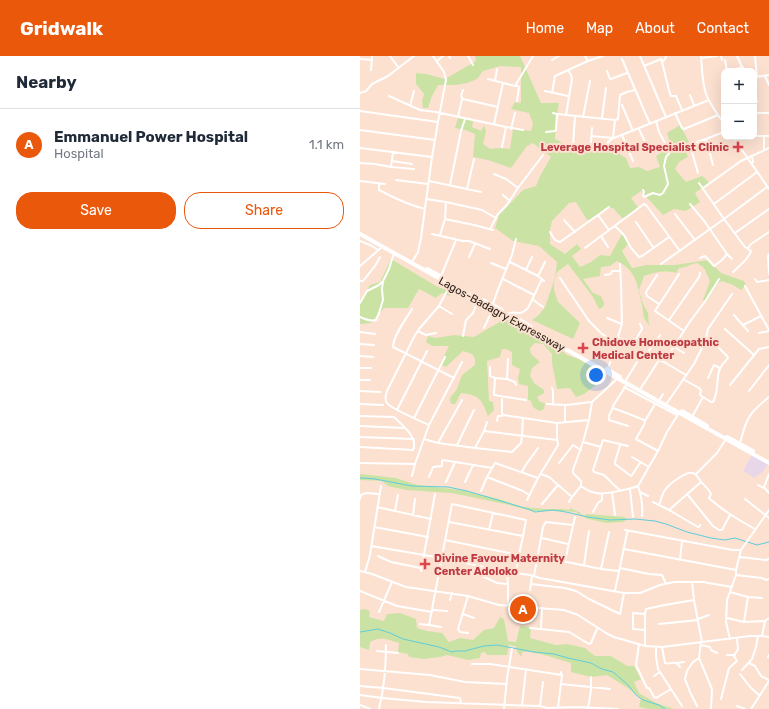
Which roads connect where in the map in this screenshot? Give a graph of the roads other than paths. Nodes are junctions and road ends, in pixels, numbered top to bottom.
1 (372, 56) edge
2 (390, 56) edge
3 (414, 56) edge
4 (433, 56) edge
5 (443, 56) edge
6 (468, 56) edge
7 (532, 56) edge
8 (559, 56) edge
9 (585, 56) edge
10 (603, 56) edge
11 (640, 56) edge
12 (659, 56) edge
13 (666, 56) edge
14 (717, 56) edge
15 (721, 56) edge
16 (737, 56) edge
17 (754, 56) edge
18 (701, 57) edge
19 (360, 59) edge
20 (372, 60) junction
21 (552, 60) dead end
22 (622, 60) dead end
23 (437, 61) junction
24 (588, 61) junction
25 (662, 61) junction
26 (472, 64) dead end
27 (644, 66) junction
28 (743, 67) joint
29 (398, 68) junction
30 (727, 68) edge
31 (739, 68) edge
32 (755, 68) edge
33 (497, 69) dead end
34 (371, 70) dead end
35 (568, 70) junction
36 (607, 70) dead end
37 (627, 73) junction
38 (769, 75) edge
39 (765, 76) junction
40 (757, 77) edge
41 (488, 79) dead end
42 (495, 81) junction
43 (590, 81) dead end
44 (503, 83) junction
45 (769, 85) edge
46 (515, 86) junction
47 (606, 88) dead end
48 (463, 90) dead end
49 (635, 90) junction
50 (414, 91) dead end
51 (545, 92) dead end
52 (360, 93) edge
53 (552, 93) junction
54 (690, 95) dead end
55 (389, 96) dead end
56 (568, 96) junction
57 (462, 98) junction
58 (709, 100) junction
59 (517, 101) dead end
60 (622, 105) dead end
61 (694, 105) junction
62 (410, 106) junction
63 (498, 107) junction
64 (682, 110) junction
65 (360, 111) edge
66 (440, 113) junction
67 (515, 113) dead end
68 (553, 113) dead end
69 (675, 113) junction
70 (769, 113) edge
71 (557, 114) junction
72 (757, 114) edge
73 (566, 115) junction
74 (718, 115) junction
75 (575, 116) junction
76 (458, 117) junction
77 (584, 117) junction
78 (666, 117) junction
79 (465, 118) junction
80 (602, 119) junction
81 (615, 120) junction
82 (721, 120) edge
83 (438, 122) junction
84 (656, 122) junction
85 (494, 124) junction
86 (650, 124) junction
87 (506, 128) junction
88 (511, 128) junction
89 (592, 128) dead end
90 (639, 128) junction
91 (360, 130) edge
92 (523, 130) dead end
93 (633, 131) junction
94 (546, 132) dead end
95 (721, 133) edge
96 (622, 135) junction
97 (592, 136) junction
98 (757, 136) edge
99 (764, 136) junction
100 (769, 136) edge
101 (613, 138) junction
102 (706, 139) junction
103 (435, 140) junction
104 (735, 140) edge
105 (591, 142) dead end
106 (665, 143) dead end
107 (690, 145) junction
108 (573, 146) dead end
109 (502, 147) dead end
110 (607, 147) dead end
111 (360, 148) edge
112 (769, 148) edge
113 (764, 150) junction
114 (393, 152) junction
115 (650, 153) dead end
116 (543, 155) dead end
117 (751, 156) junction
118 (432, 157) junction
119 (474, 158) dead end
120 (747, 158) junction
121 (392, 161) junction
122 (633, 161) dead end
123 (360, 163) edge
124 (751, 163) junction
125 (412, 164) dead end
126 (713, 165) dead end
127 (391, 167) junction
128 (414, 169) dead end
129 (757, 172) junction
130 (698, 173) dead end
131 (494, 174) dead end
132 (396, 180) dead end
133 (360, 181) edge
134 (428, 182) junction
135 (380, 183) junction
136 (699, 183) dead end
137 (385, 184) dead end
138 (450, 185) junction
139 (518, 188) junction
140 (703, 188) junction
141 (466, 189) junction
142 (768, 189) edge
143 (643, 190) dead end
144 (481, 192) dead end
145 (503, 195) dead end
146 (426, 200) junction
147 (510, 200) junction
148 (446, 202) junction
149 (690, 204) dead end
150 (714, 204) junction
151 (609, 207) dead end
152 (424, 209) junction
153 (769, 209) edge
154 (675, 214) dead end
155 (598, 215) junction
156 (496, 218) junction
157 (445, 219) junction
158 (724, 219) junction
159 (564, 220) dead end
160 (636, 222) dead end
161 (615, 226) junction
162 (710, 229) junction
163 (609, 230) junction
164 (550, 232) dead end
165 (575, 232) junction
166 (769, 232) edge
167 (360, 233) edge
168 (735, 233) junction
169 (432, 234) dead end
170 (440, 235) junction
171 (601, 236) junction
172 (669, 237) junction
173 (456, 240) junction
174 (516, 240) dead end
175 (694, 240) junction
176 (360, 241) edge
177 (476, 244) junction
178 (382, 246) junction
179 (608, 247) dead end
180 (653, 247) junction
181 (585, 248) dead end
182 (748, 248) junction
183 (490, 249) dead end
184 (378, 250) junction
185 (680, 251) junction
186 (395, 254) junction
187 (727, 254) junction
188 (769, 254) edge
189 (380, 257) dead end
190 (470, 257) dead end
191 (532, 257) dead end
192 (700, 258) dead end
193 (732, 259) dead end
194 (412, 262) junction
195 (510, 262) junction
196 (545, 262) dead end
197 (491, 263) dead end
198 (620, 264) dead end
199 (661, 264) dead end
200 (360, 266) edge
201 (507, 270) junction
202 (526, 270) junction
203 (620, 271) junction
204 (733, 272) dead end
205 (700, 273) dead end
206 (679, 274) dead end
207 (769, 274) edge
208 (605, 275) dead end
209 (656, 275) dead end
210 (441, 276) junction
211 (538, 276) junction
212 (560, 278) dead end
213 (503, 279) junction
214 (719, 279) dead end
215 (755, 279) dead end
216 (769, 280) edge
217 (360, 281) edge
218 (383, 281) junction
219 (450, 284) junction
220 (745, 286) dead end
221 (466, 294) junction
222 (732, 294) dead end
223 (534, 295) junction
224 (532, 299) junction
225 (479, 301) junction
226 (360, 303) edge
227 (659, 304) junction
228 (476, 305) junction
229 (439, 306) junction
230 (543, 307) dead end
231 (412, 309) dead end
232 (492, 309) junction
233 (452, 314) dead end
234 (506, 314) junction
235 (734, 315) dead end
236 (761, 316) junction
237 (360, 317) edge
238 (607, 318) dead end
239 (669, 321) junction
240 (622, 324) junction
241 (640, 324) dead end
242 (744, 325) junction
243 (484, 328) dead end
244 (725, 329) dead end
245 (418, 331) junction
246 (684, 331) junction
247 (748, 331) dead end
248 (769, 331) edge
249 (360, 332) edge
250 (436, 333) dead end
251 (759, 333) dead end
252 (375, 334) dead end
253 (463, 336) dead end
254 (660, 336) dead end
255 (618, 338) junction
256 (617, 343) junction
257 (360, 344) edge
258 (374, 345) dead end
259 (674, 347) junction
260 (769, 347) edge
261 (719, 348) dead end
262 (427, 351) dead end
263 (684, 353) dead end
264 (406, 354) junction
265 (754, 355) junction
266 (360, 356) edge
267 (373, 357) dead end
268 (445, 357) dead end
269 (508, 359) dead end
270 (659, 360) junction
271 (421, 362) junction
272 (462, 362) dead end
273 (637, 362) dead end
274 (664, 362) junction
275 (769, 365) edge
276 (490, 367) dead end
277 (360, 368) edge
278 (371, 368) dead end
279 (720, 368) junction
280 (438, 370) junction
281 (608, 370) junction
282 (686, 375) junction
283 (454, 378) junction
284 (495, 378) junction
285 (618, 378) junction
286 (708, 378) dead end
287 (507, 379) junction
288 (683, 379) junction
289 (360, 380) edge
290 (370, 380) dead end
291 (626, 384) junction
292 (516, 385) dead end
293 (730, 385) dead end
294 (552, 388) dead end
295 (640, 388) junction
296 (360, 391) edge
297 (749, 391) dead end
298 (380, 392) dead end
299 (663, 394) dead end
300 (502, 396) junction
301 (703, 397) junction
302 (769, 397) edge
303 (462, 400) dead end
304 (526, 400) dead end
305 (592, 402) junction
306 (658, 403) junction
307 (667, 403) junction
308 (360, 404) edge
309 (547, 404) dead end
310 (383, 405) dead end
311 (553, 405) junction
312 (565, 405) junction
313 (613, 407) junction
314 (398, 410) junction
315 (474, 410) dead end
316 (502, 414) junction
317 (678, 414) junction
318 (360, 416) edge
319 (692, 417) junction
320 (414, 418) junction
321 (523, 418) junction
322 (589, 420) junction
323 (497, 421) dead end
324 (645, 421) junction
325 (487, 422) dead end
326 (698, 422) junction
327 (557, 423) junction
328 (564, 423) junction
329 (429, 425) junction
330 (360, 426) edge
331 (628, 426) dead end
332 (405, 428) junction
333 (484, 431) junction
334 (360, 436) edge
335 (522, 436) junction
336 (414, 439) junction
337 (424, 439) junction
338 (726, 439) junction
339 (557, 440) junction
340 (438, 442) junction
341 (583, 442) junction
342 (620, 444) junction
343 (740, 444) junction
344 (457, 445) junction
345 (628, 446) dead end
346 (360, 447) edge
347 (601, 447) junction
348 (475, 448) junction
349 (538, 448) dead end
350 (581, 450) junction
351 (658, 451) junction
352 (632, 457) dead end
353 (769, 460) edge
354 (455, 462) junction
355 (360, 463) edge
356 (559, 463) dead end
357 (640, 463) junction
358 (769, 463) edge
359 (415, 464) junction
360 (473, 465) junction
361 (649, 467) junction
362 (492, 468) junction
363 (522, 472) junction
364 (541, 474) junction
365 (696, 474) junction
366 (769, 474) edge
367 (412, 476) dead end
368 (428, 477) dead end
369 (487, 477) junction
370 (538, 478) junction
371 (446, 482) dead end
372 (465, 482) dead end
373 (701, 482) junction
374 (758, 484) dead end
375 (558, 485) junction
376 (381, 486) dead end
377 (581, 486) junction
378 (638, 486) junction
379 (630, 488) junction
380 (765, 489) junction
381 (620, 490) junction
382 (481, 491) dead end
383 (612, 492) junction
384 (640, 492) junction
385 (602, 493) junction
386 (769, 493) edge
387 (379, 494) junction
388 (436, 494) dead end
389 (687, 494) junction
390 (398, 495) dead end
391 (529, 495) junction
392 (648, 496) dead end
393 (572, 497) junction
394 (360, 499) edge
395 (415, 499) dead end
396 (745, 499) dead end
397 (527, 500) dead end
398 (569, 502) dead end
399 (653, 502) dead end
400 (542, 504) dead end
401 (659, 505) junction
402 (378, 508) junction
403 (669, 510) junction
404 (769, 510) edge
405 (395, 511) junction
406 (593, 512) dead end
407 (493, 513) junction
408 (413, 515) junction
409 (615, 515) dead end
410 (730, 515) junction
411 (765, 515) junction
412 (575, 516) dead end
413 (642, 516) dead end
414 (633, 517) dead end
415 (769, 518) edge
416 (431, 519) junction
417 (449, 522) junction
418 (573, 525) junction
419 (700, 525) dead end
420 (374, 527) junction
421 (756, 529) junction
422 (489, 530) junction
423 (589, 531) dead end
424 (609, 532) dead end
425 (523, 536) junction
426 (428, 537) junction
427 (542, 538) junction
428 (446, 540) junction
429 (682, 541) junction
430 (568, 544) junction
431 (371, 546) junction
432 (624, 549) junction
433 (741, 550) junction
434 (424, 555) junction
435 (519, 555) junction
436 (378, 556) dead end
437 (538, 556) junction
438 (740, 557) junction
439 (442, 558) junction
440 (769, 559) edge
441 (680, 560) junction
442 (565, 562) junction
443 (584, 565) junction
444 (422, 568) junction
445 (454, 569) dead end
446 (601, 569) junction
447 (619, 570) junction
448 (736, 570) junction
449 (360, 571) edge
450 (421, 571) dead end
451 (364, 572) junction
452 (506, 572) junction
453 (516, 573) junction
454 (533, 576) junction
455 (736, 576) junction
456 (769, 579) edge
457 (392, 582) junction
458 (692, 582) junction
459 (508, 584) junction
460 (531, 584) junction
461 (666, 584) junction
462 (732, 588) junction
463 (436, 590) junction
464 (530, 590) dead end
465 (360, 591) edge
466 (615, 591) junction
467 (730, 592) junction
468 (452, 593) junction
469 (624, 593) junction
470 (468, 596) junction
471 (748, 596) junction
472 (762, 598) dead end
473 (384, 600) junction
474 (450, 600) dead end
475 (694, 600) junction
476 (508, 605) junction
477 (542, 608) junction
478 (432, 611) junction
479 (447, 611) dead end
480 (379, 612) dead end
481 (463, 614) junction
482 (645, 614) junction
483 (709, 615) dead end
484 (474, 618) dead end
485 (726, 618) junction
486 (769, 618) edge
487 (698, 620) junction
488 (744, 622) junction
489 (765, 622) junction
490 (420, 624) dead end
491 (659, 624) dead end
492 (429, 625) junction
493 (441, 627) dead end
494 (530, 628) dead end
495 (541, 628) junction
496 (598, 628) junction
497 (645, 630) junction
498 (468, 633) dead end
499 (760, 636) junction
500 (769, 637) edge
501 (737, 638) junction
502 (730, 639) junction
503 (701, 643) junction
504 (386, 644) dead end
505 (639, 644) junction
506 (645, 646) junction
507 (656, 647) junction
508 (662, 647) junction
509 (512, 649) dead end
510 (377, 651) dead end
511 (386, 652) junction
512 (398, 653) dead end
513 (717, 653) dead end
514 (726, 655) dead end
515 (735, 655) junction
516 (700, 658) junction
517 (684, 662) dead end
518 (676, 663) junction
519 (749, 663) junction
520 (472, 664) dead end
521 (509, 667) junction
522 (680, 667) dead end
523 (360, 669) edge
524 (526, 670) junction
525 (742, 670) dead end
526 (384, 671) junction
527 (660, 672) junction
528 (740, 674) dead end
529 (654, 676) dead end
530 (591, 677) dead end
531 (769, 681) edge
532 (543, 682) dead end
533 (507, 684) junction
534 (561, 684) junction
535 (360, 686) edge
536 (591, 687) junction
537 (383, 688) junction
538 (610, 689) dead end
539 (671, 689) junction
540 (360, 695) edge
541 (760, 695) junction
542 (382, 698) junction
543 (721, 699) dead end
544 (461, 704) junction
545 (360, 705) edge
546 (505, 706) junction
547 (522, 706) junction
548 (540, 706) junction
549 (682, 706) dead end
550 (697, 706) dead end
551 (737, 706) dead end
552 (532, 708) edge
553 (557, 708) edge
554 (573, 708) edge
555 (588, 708) edge
556 (370, 709) edge
557 (379, 709) edge
558 (504, 709) edge
559 (618, 709) edge
560 (711, 709) edge
561 (746, 709) edge
562 (751, 709) edge

1 - 20 street
2 - 29 street
3 - 29 street
4 - 23 street
5 - 23 street
6 - 26 street
7 - 46 street
8 - 21 street
9 - 24 street
10 - 24 street
11 - 27 street
12 - 25 street
13 - 25 street
14 - 18 street
15 - 30 street
16 - 28 street
17 - 32 street
18 - 58 street
19 - 20 street
20 - 34 street
22 - 37 street
23 - 66 street
24 - 35 street
25 - 27 street
25 - 64 street
27 - 78 street
28 - 31 street
29 - 52 street
33 - 42 street
35 - 53 street
35 - 56 street
36 - 37 street
37 - 49 street
38 - 39 street
39 - 40 street
39 - 45 street
41 - 42 street
42 - 44 street
43 - 77 street
44 - 46 street
44 - 63 street
46 - 59 street
47 - 80 street
48 - 57 street
49 - 81 street
49 - 86 street
50 - 62 street
51 - 53 street
53 - 56 street
54 - 61 street
55 - 62 street
56 - 73 street
57 - 63 street
57 - 76 street
58 - 61 street
58 - 74 street
60 - 93 street
61 - 64 street
62 - 66 street
63 - 85 street
64 - 69 street
65 - 83 street
66 - 76 street
66 - 83 street
67 - 88 street
68 - 71 street
69 - 74 street
69 - 78 street
70 - 72 street
71 - 73 street
71 - 94 street
73 - 75 street
74 - 82 street
75 - 77 street
75 - 108 street
76 - 79 street
77 - 80 street
78 - 84 street
79 - 85 street
79 - 138 street
80 - 81 street
81 - 101 street
83 - 103 street
84 - 86 street
84 - 106 street
85 - 87 street
86 - 90 street
87 - 88 street
87 - 109 street
88 - 92 street
89 - 97 street
90 - 93 street
90 - 115 street
91 - 103 street
93 - 96 street
95 - 102 street
96 - 101 street
96 - 122 street
97 - 101 street
97 - 105 street
98 - 99 street
99 - 100 street
99 - 113 street
101 - 110 street
102 - 107 street
102 - 126 street
103 - 118 street
104 - 120 street
107 - 130 street
107 - 143 street
111 - 114 street
112 - 113 street
113 - 117 street
114 - 118 street
114 - 121 street
116 - 139 street
117 - 120 street
117 - 124 street
118 - 134 street
119 - 141 street
120 - 124 street
120 - 140 street
121 - 125 street
121 - 127 street
123 - 127 street
124 - 129 street
127 - 128 street
129 - 142 street
129 - 150 street
131 - 139 street
132 - 134 street
133 - 135 street
134 - 138 street
134 - 146 street
135 - 137 street
135 - 152 street
136 - 140 street
138 - 141 street
139 - 147 street
140 - 150 street
141 - 144 street
142 - 158 street
145 - 147 street
146 - 148 street
146 - 152 street
147 - 156 street
148 - 156 street
148 - 157 street
149 - 162 street
150 - 158 street
151 - 155 street
152 - 194 street
153 - 168 street
154 - 175 street
155 - 163 street
155 - 165 street
156 - 157 street
157 - 170 street
158 - 162 street
158 - 168 street
159 - 165 street
160 - 180 street
161 - 163 street
161 - 172 street
161 - 180 street
162 - 175 street
162 - 187 street
163 - 171 street
164 - 165 street
166 - 182 street
167 - 178 highway, Lagos-Badagry Expressway
167 - 194 highway, Lagos-Badagry Expressway
168 - 182 street
169 - 170 street
170 - 173 street
171 - 179 street
171 - 181 street
172 - 180 street
172 - 185 street
173 - 177 street
173 - 210 street
174 - 195 street
175 - 185 street
176 - 184 street
177 - 183 street
177 - 190 street
178 - 184 street
178 - 186 highway, Lagos-Badagry Expressway
182 - 204 street
184 - 200 street
185 - 199 street
186 - 194 highway, Lagos-Badagry Expressway
186 - 218 street
187 - 192 street
187 - 193 street
188 - 207 street
189 - 217 street
191 - 202 street
194 - 210 highway, Lagos-Badagry Expressway
194 - 219 highway, Lagos-Badagry Expressway
195 - 201 street
195 - 202 street
196 - 211 street
197 - 201 street
198 - 203 street
201 - 213 street
202 - 211 street
203 - 208 street
203 - 240 street
205 - 239 street
206 - 227 street
209 - 227 street
210 - 232 highway, Lagos-Badagry Expressway
211 - 223 street
212 - 256 street
213 - 223 street
213 - 232 street
214 - 246 street
215 - 216 street
218 - 226 street
218 - 237 street
219 - 221 highway, Lagos-Badagry Expressway
219 - 229 street
220 - 236 street
221 - 225 highway, Lagos-Badagry Expressway
221 - 228 street
222 - 282 street
223 - 224 street
224 - 230 street
224 - 234 street
225 - 228 street
225 - 232 highway, Lagos-Badagry Expressway
227 - 239 street
228 - 232 street
228 - 253 street
229 - 233 street
229 - 245 street
231 - 264 street
232 - 234 highway, Lagos-Badagry Expressway
232 - 243 street
234 - 281 highway, Lagos-Badagry Expressway
234 - 285 highway, Lagos-Badagry Expressway
235 - 242 street
236 - 242 street
236 - 248 street
238 - 240 street
239 - 246 street
240 - 255 street
241 - 255 street
242 - 247 street
244 - 265 street
245 - 250 street
245 - 264 street
246 - 259 street
248 - 251 street
249 - 252 street
254 - 270 street
255 - 256 street
256 - 281 street
257 - 258 street
259 - 263 street
259 - 274 street
260 - 265 street
261 - 279 street
262 - 271 street
264 - 271 street
264 - 314 street
265 - 293 street
266 - 267 street
268 - 280 street
269 - 287 street
270 - 274 street
270 - 295 street
271 - 280 street
271 - 314 street
272 - 283 street
273 - 291 street
274 - 282 street
275 - 297 street
276 - 284 street
277 - 278 street
279 - 286 street
279 - 301 street
280 - 283 street
280 - 320 street
281 - 291 highway, Lagos-Badagry Expressway
282 - 288 street
283 - 329 street
284 - 287 street
284 - 300 street
285 - 291 highway, Lagos-Badagry Expressway
285 - 305 street
287 - 292 street
288 - 301 street
288 - 307 street
289 - 290 street
291 - 295 highway, Lagos-Badagry Expressway
291 - 306 highway, Lagos-Badagry Expressway
291 - 313 street
294 - 311 street
295 - 306 highway, Lagos-Badagry Expressway
296 - 298 street
299 - 306 street
300 - 304 street
300 - 316 street
301 - 319 street
302 - 343 street
303 - 340 street
305 - 312 street
305 - 322 street
306 - 307 highway, Lagos-Badagry Expressway
306 - 317 highway, Lagos-Badagry Expressway
306 - 324 street
307 - 319 highway, Lagos-Badagry Expressway
308 - 310 street
309 - 311 street
311 - 312 street
312 - 328 street
313 - 324 street
313 - 331 street
314 - 320 street
315 - 344 street
316 - 321 street
316 - 323 street
317 - 326 highway, Lagos-Badagry Expressway
317 - 351 street
318 - 332 street
319 - 326 highway, Lagos-Badagry Expressway
320 - 329 street
321 - 327 street
321 - 335 street
322 - 328 street
322 - 341 street
324 - 351 street
325 - 333 street
326 - 338 highway, Lagos-Badagry Expressway
326 - 343 highway, Lagos-Badagry Expressway
327 - 328 street
327 - 339 street
329 - 337 street
330 - 332 street
332 - 336 street
333 - 335 street
333 - 348 street
334 - 336 street
335 - 339 street
335 - 348 street
336 - 346 street
337 - 340 street
337 - 359 street
338 - 358 highway, Lagos-Badagry Expressway
338 - 365 street
339 - 364 street
340 - 344 street
341 - 347 street
341 - 350 street
342 - 345 street
342 - 347 street
342 - 357 street
343 - 353 highway, Lagos-Badagry Expressway
344 - 348 street
347 - 381 street
349 - 363 street
350 - 356 street
350 - 377 street
351 - 361 street
352 - 357 street
354 - 360 street
354 - 368 street
354 - 371 street
355 - 359 street
357 - 361 street
359 - 367 street
360 - 362 street
360 - 372 street
361 - 378 street
362 - 363 street
362 - 369 street
363 - 370 street
364 - 370 street
364 - 375 street
365 - 373 street
365 - 401 street
366 - 380 street
369 - 382 street
369 - 391 street
370 - 391 street
373 - 389 street
373 - 410 street
374 - 380 street
375 - 393 street
375 - 400 street
376 - 387 street
377 - 385 street
377 - 393 street
378 - 379 street
378 - 384 street
379 - 381 street
379 - 414 street
380 - 386 street
381 - 383 street
383 - 385 street
383 - 409 street
384 - 392 street
384 - 413 street
385 - 406 street
387 - 394 street
387 - 402 street
388 - 416 street
389 - 403 street
389 - 410 street
390 - 405 street
391 - 397 street
393 - 398 street
395 - 408 street
396 - 411 street
399 - 401 street
401 - 403 street
402 - 405 street
402 - 420 street
403 - 419 street
404 - 411 street
405 - 408 street
407 - 417 street
407 - 422 street
407 - 425 street
408 - 416 street
410 - 421 street
411 - 415 street
411 - 421 street
412 - 418 street
416 - 426 street
417 - 422 street
417 - 428 street
418 - 427 street
418 - 430 street
420 - 426 street
420 - 431 street
421 - 433 street
422 - 425 street
423 - 443 street
424 - 446 street
425 - 435 street
426 - 434 street
427 - 430 street
427 - 437 street
428 - 435 street
428 - 439 street
429 - 432 street
429 - 433 street
429 - 441 street
430 - 442 street
431 - 434 street
431 - 451 street
432 - 441 street
432 - 447 street
433 - 438 street
434 - 439 street
434 - 444 street
435 - 453 street
436 - 444 street
437 - 442 street
437 - 454 street
438 - 440 street
438 - 448 street
439 - 452 street
439 - 463 street
441 - 448 street
442 - 443 street
443 - 446 street
444 - 450 street
445 - 459 street
446 - 447 street
447 - 461 street
447 - 466 street
448 - 455 street
449 - 451 street
451 - 457 street
452 - 453 street
452 - 459 street
453 - 454 street
454 - 460 street
454 - 466 street
455 - 456 street
455 - 462 street
457 - 463 street
457 - 473 street
458 - 461 street
458 - 462 street
458 - 475 street
459 - 476 street
460 - 464 street
460 - 469 street
461 - 469 street
462 - 467 street
463 - 468 street
463 - 478 street
465 - 473 street
466 - 469 street
467 - 471 street
467 - 485 street
468 - 470 street
468 - 474 street
470 - 476 street
470 - 481 street
471 - 472 street
471 - 488 street
473 - 478 street
473 - 480 street
475 - 482 street
475 - 487 street
476 - 477 street
477 - 495 street
477 - 496 street
478 - 479 street
478 - 492 street
481 - 484 street
481 - 498 street
482 - 497 street
482 - 497 street
483 - 487 street
485 - 488 street
485 - 502 street
486 - 489 street
487 - 491 street
487 - 503 street
488 - 489 street
489 - 499 street
490 - 492 street
492 - 493 street
494 - 495 street
495 - 496 street
496 - 505 street
497 - 506 street
499 - 500 street
499 - 501 street
499 - 519 street
501 - 502 street
501 - 515 street
502 - 503 street
503 - 508 street
503 - 513 street
503 - 516 street
504 - 511 street
505 - 506 street
505 - 539 street
506 - 507 street
507 - 508 street
507 - 527 street
508 - 518 street
509 - 521 street
510 - 511 street
511 - 512 street
511 - 526 street
514 - 515 street
515 - 543 street
516 - 550 street
516 - 560 street
517 - 518 street
518 - 522 street
519 - 525 street
519 - 531 street
520 - 521 street
521 - 524 street
521 - 533 street
523 - 526 street
524 - 534 street
524 - 547 street
526 - 533 street
526 - 537 street
527 - 529 street
527 - 539 street
528 - 541 street
530 - 536 street
531 - 541 street
532 - 548 street
533 - 546 street
534 - 536 street
534 - 553 street
535 - 537 street
536 - 538 street
536 - 555 street
537 - 542 street
537 - 544 street
539 - 549 street
540 - 542 street
541 - 562 street
542 - 544 street
542 - 557 street
544 - 546 street
545 - 556 street
546 - 547 street
546 - 558 street
547 - 552 street
548 - 552 street
548 - 553 street
551 - 561 street
553 - 554 street
554 - 555 street
555 - 559 street

